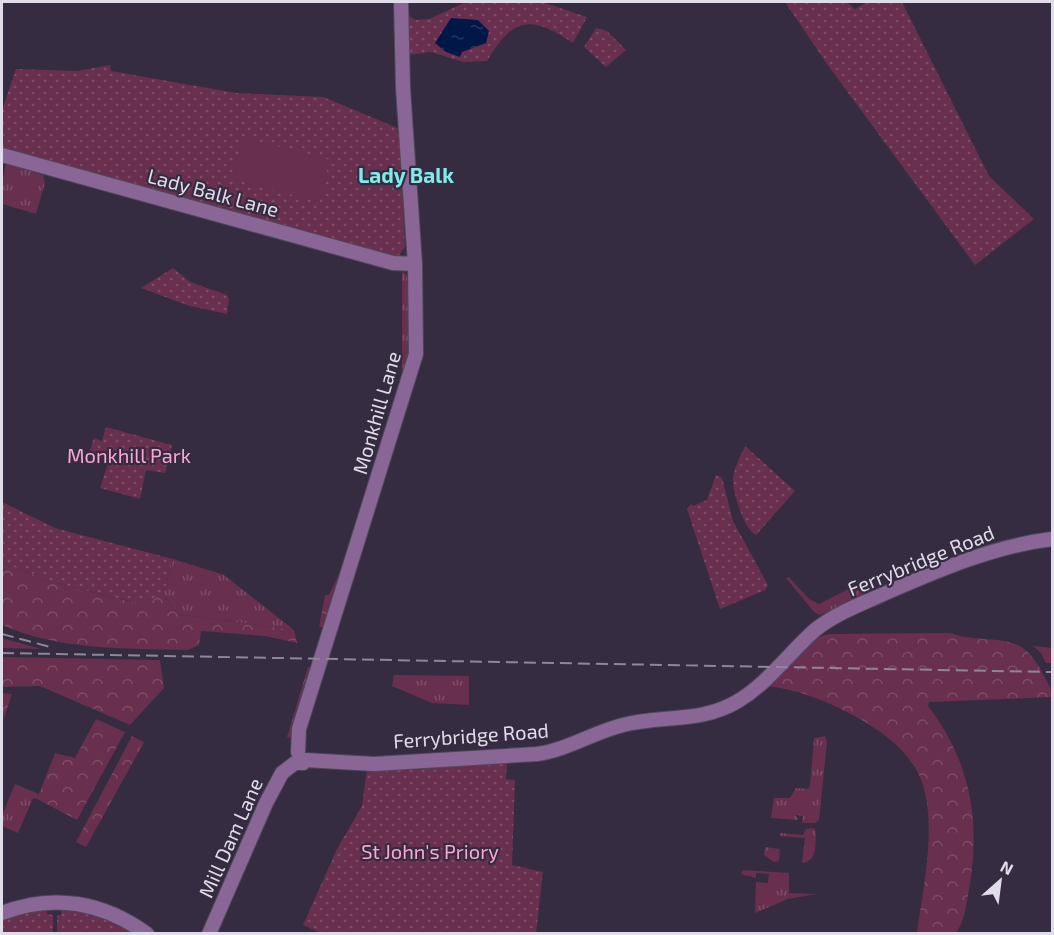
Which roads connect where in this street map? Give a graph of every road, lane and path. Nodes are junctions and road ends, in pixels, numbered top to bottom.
1 (401, 2) edge
2 (2, 155) edge
3 (415, 264) junction
4 (1053, 539) edge
5 (300, 758) junction
6 (2, 913) edge
7 (147, 933) edge
8 (209, 933) edge

1 - 3 street, Monkhill Lane
2 - 3 street, Lady Balk Lane
3 - 5 street, Monkhill Lane
4 - 5 street, Ferrybridge Road
5 - 8 street, Mill Dam Lane
6 - 7 street

